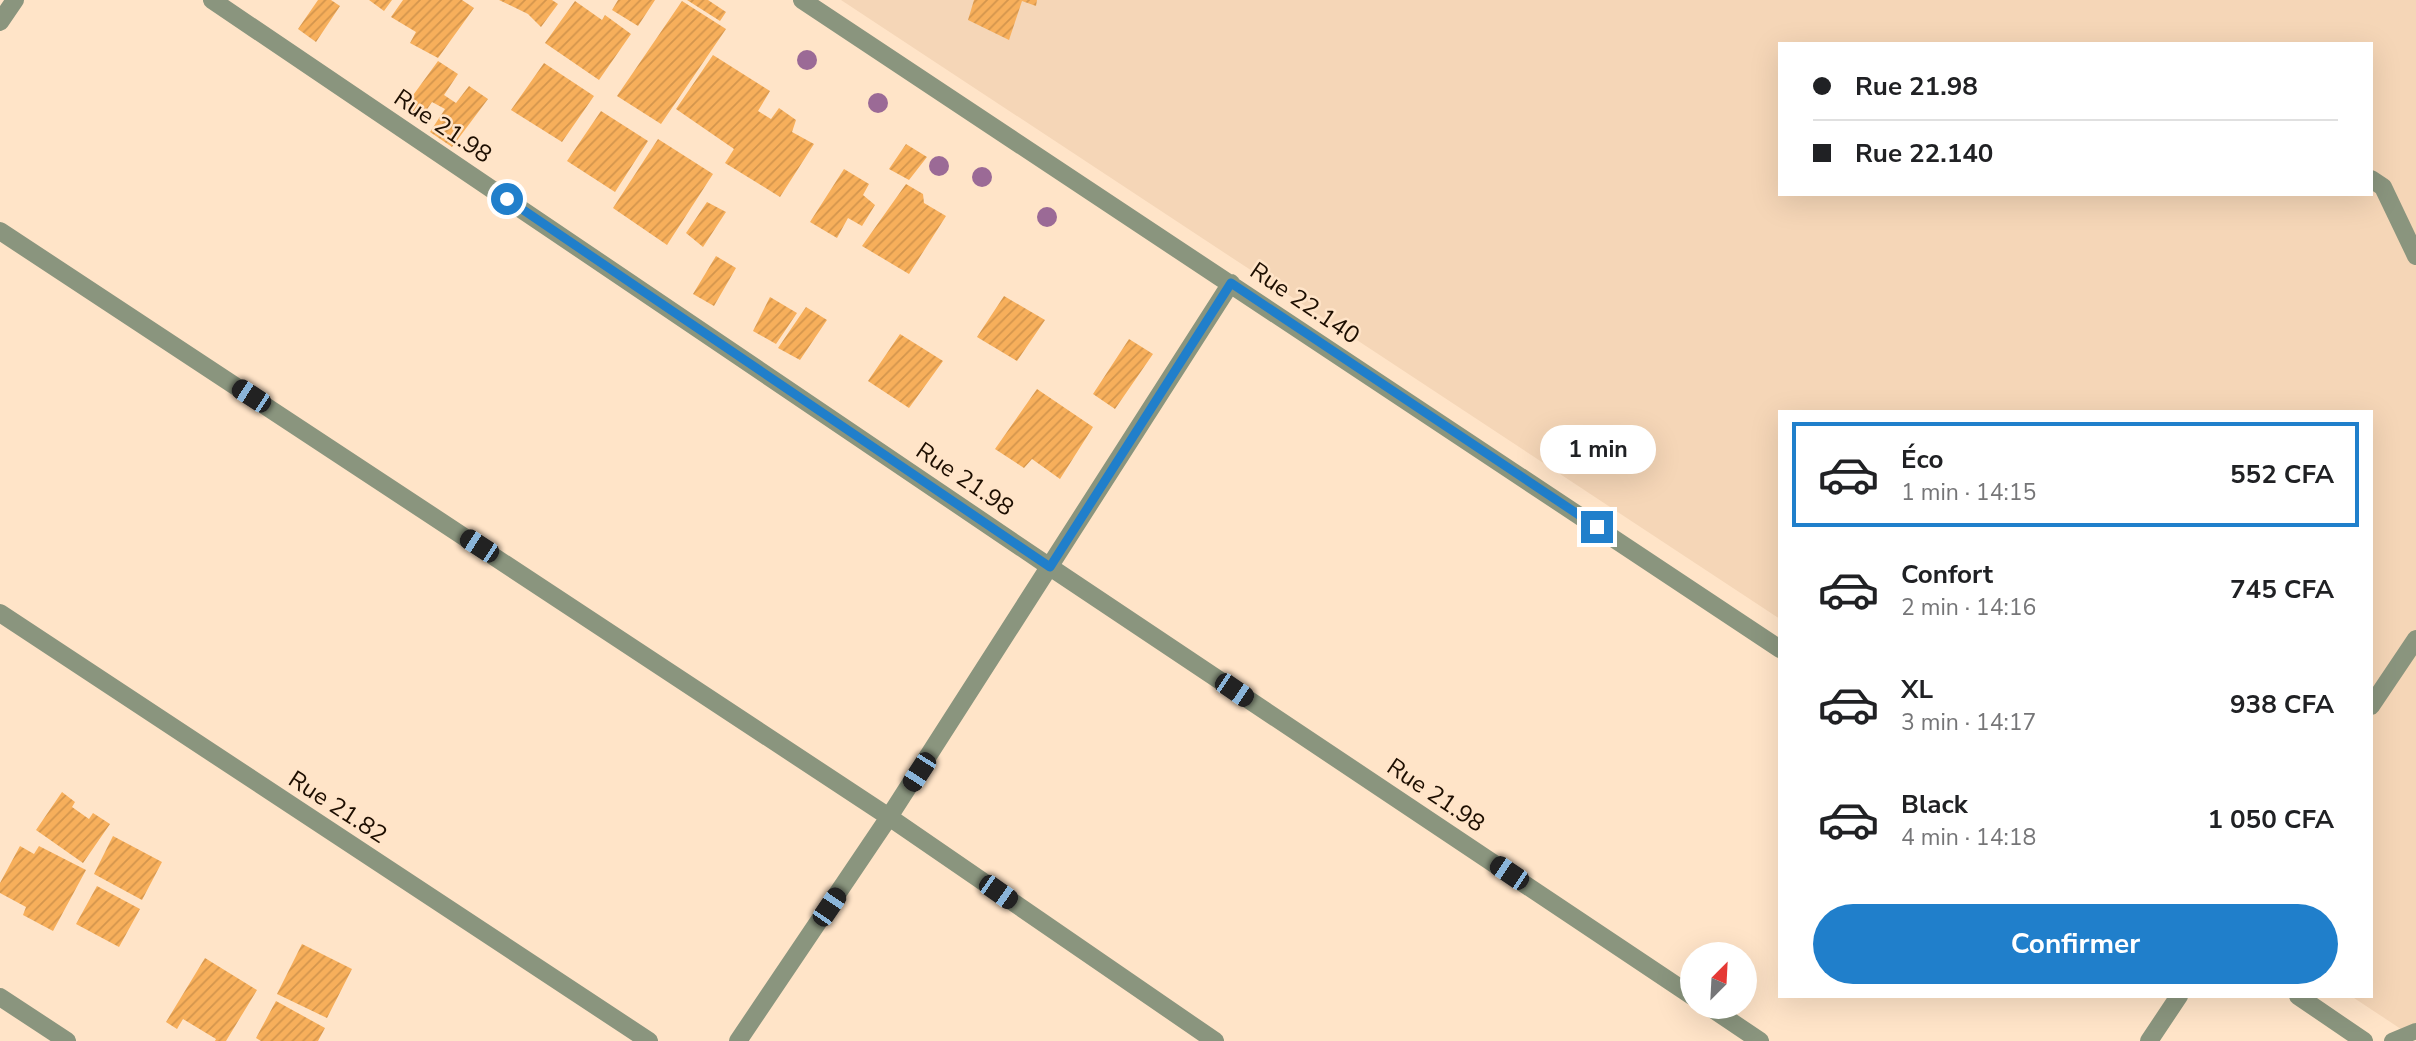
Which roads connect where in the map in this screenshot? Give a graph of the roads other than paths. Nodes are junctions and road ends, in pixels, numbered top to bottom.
1 (15, 0) edge
2 (212, 0) edge
3 (802, 0) edge
4 (0, 22) edge
5 (2373, 180) edge
6 (0, 231) edge
7 (2416, 256) edge
8 (1231, 283) junction
9 (1050, 567) junction
10 (0, 613) edge
11 (2416, 639) edge
12 (1778, 648) edge
13 (2373, 703) edge
14 (889, 817) junction
15 (1680, 988) edge
16 (0, 996) edge
17 (2178, 998) edge
18 (2301, 998) edge
19 (1726, 1019) edge
20 (2416, 1031) edge
21 (67, 1041) edge
22 (649, 1041) edge
23 (738, 1041) edge
24 (1215, 1041) edge
25 (1759, 1041) edge
26 (2149, 1041) edge
27 (2364, 1041) edge
28 (2392, 1041) edge

1 - 4 street
2 - 9 street, Rue 21.98
3 - 8 street, Rue 22.140
5 - 7 street
6 - 14 street
8 - 9 street
8 - 12 street, Rue 22.140
9 - 14 street
9 - 15 street, Rue 21.98
10 - 22 street, Rue 21.82
11 - 13 street
14 - 23 street
14 - 24 street
16 - 21 street
17 - 26 street
18 - 27 street
19 - 25 street
20 - 28 lane

